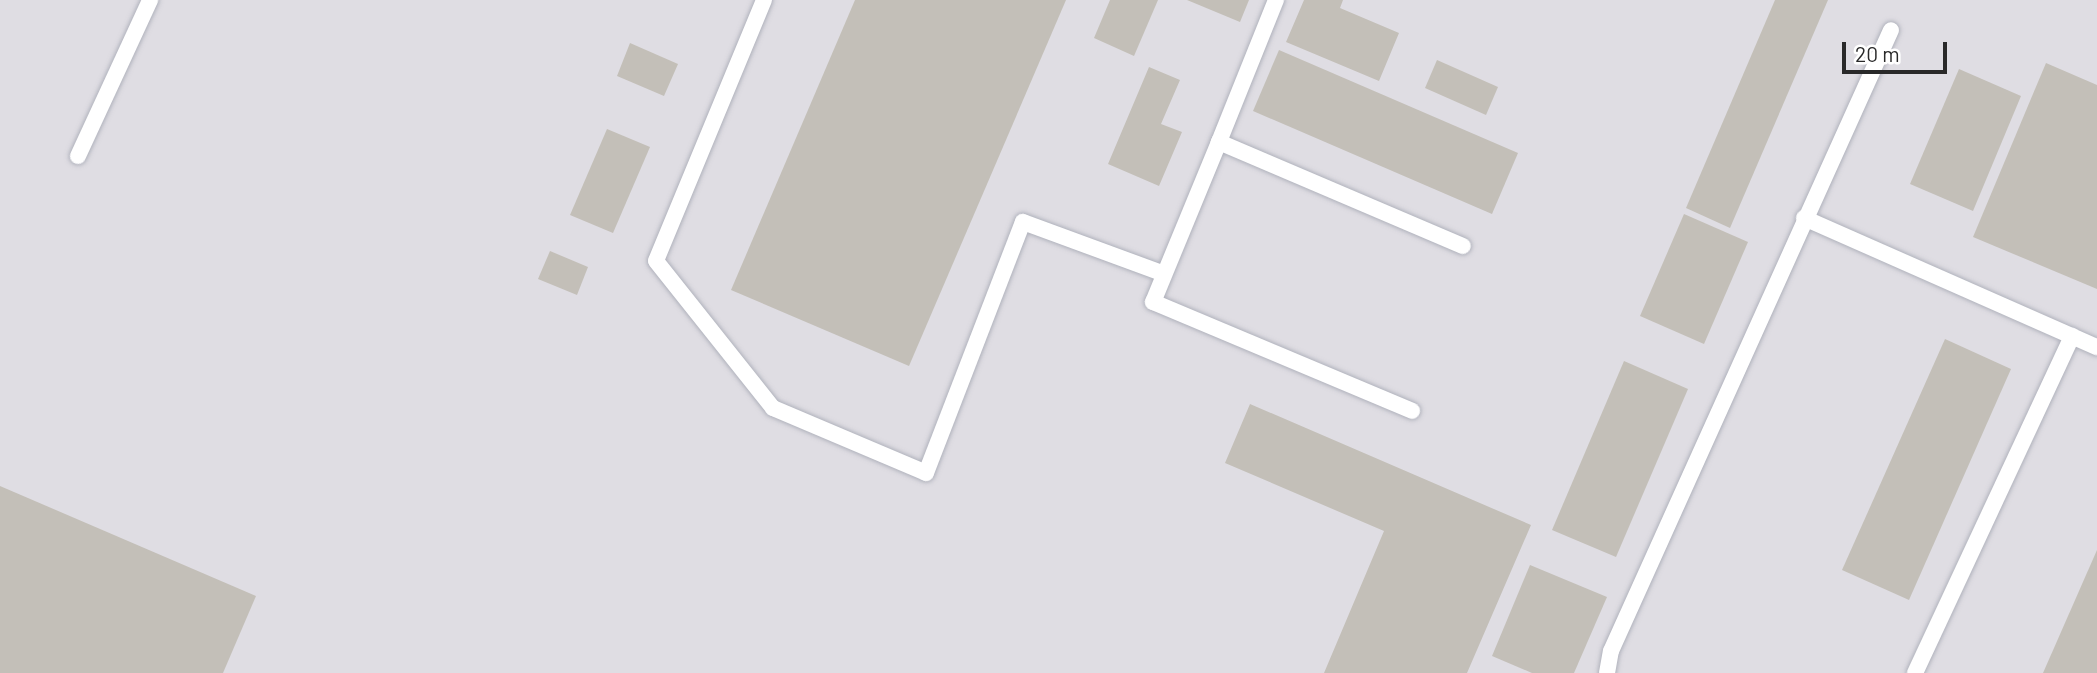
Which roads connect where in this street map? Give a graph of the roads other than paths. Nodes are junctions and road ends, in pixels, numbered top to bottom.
1 (150, 0) edge
2 (764, 0) edge
3 (1276, 0) edge
4 (1891, 30) dead end
5 (1219, 142) junction
6 (78, 156) dead end
7 (1804, 218) junction
8 (1463, 246) dead end
9 (1164, 274) junction
10 (2072, 336) junction
11 (2097, 347) edge
12 (1412, 411) dead end
13 (1607, 673) edge
14 (1915, 673) edge

1 - 6 lane
2 - 9 lane
3 - 5 lane
4 - 7 lane
5 - 8 lane
5 - 9 lane
7 - 10 lane
7 - 13 lane
9 - 12 lane
10 - 11 lane
10 - 14 lane

